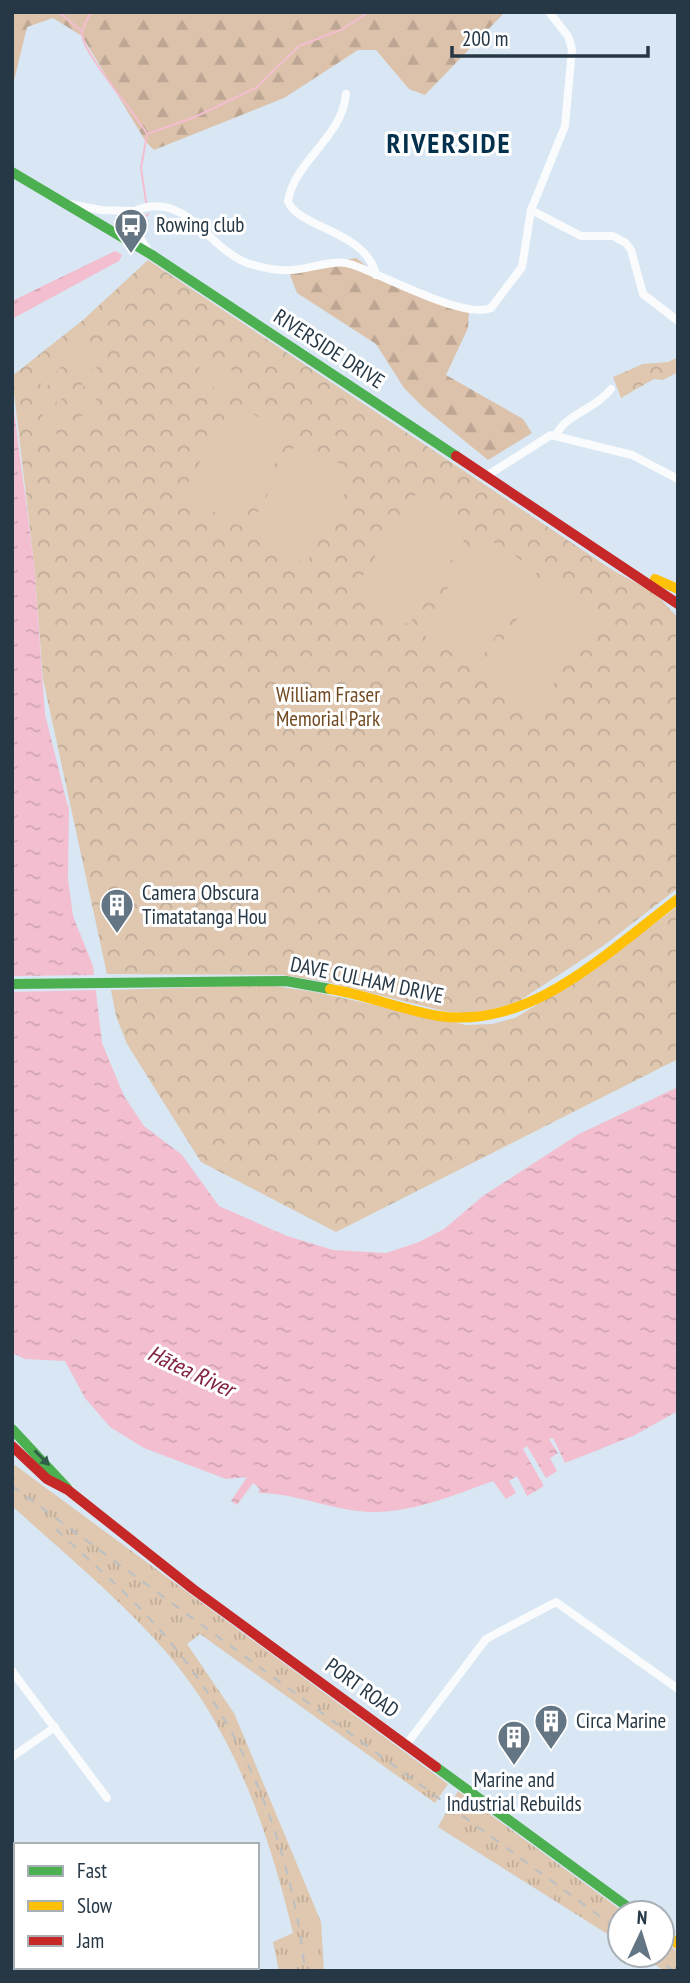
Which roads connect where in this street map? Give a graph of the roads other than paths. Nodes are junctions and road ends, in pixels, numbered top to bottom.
1 (549, 12) edge
2 (346, 94) dead end
3 (12, 172) edge
4 (66, 203) junction
5 (138, 210) junction
6 (531, 210) junction
7 (114, 232) junction
8 (150, 254) junction
9 (376, 275) junction
10 (678, 321) edge
11 (611, 389) dead end
12 (555, 435) junction
13 (488, 475) junction
14 (678, 479) edge
15 (621, 564) junction
16 (678, 589) edge
17 (678, 604) edge
18 (678, 899) edge
19 (12, 984) edge
20 (12, 1429) edge
21 (12, 1446) edge
22 (68, 1490) junction
23 (12, 1671) edge
24 (678, 1689) edge
25 (55, 1727) junction
26 (406, 1745) junction
27 (12, 1757) edge
28 (107, 1798) dead end
29 (617, 1899) edge

1 - 6 street
2 - 9 street
3 - 4 main road, RIVERSIDE DRIVE
4 - 5 street
4 - 7 main road, RIVERSIDE DRIVE
5 - 7 street
5 - 8 street
5 - 9 street
6 - 9 street
6 - 10 street
7 - 8 main road, RIVERSIDE DRIVE
8 - 13 main road, RIVERSIDE DRIVE
11 - 12 street
12 - 13 street
12 - 14 street
13 - 15 main road, RIVERSIDE DRIVE
15 - 16 main road, RIVERSIDE DRIVE
15 - 17 main road, RIVERSIDE DRIVE
18 - 19 main road, DAVE CULHAM DRIVE
20 -> 22 main road, PORT ROAD
21 - 22 main road, PORT ROAD
22 - 26 main road, PORT ROAD
23 - 25 street
24 - 26 street
25 - 27 street
25 - 28 street
26 - 29 main road, PORT ROAD

